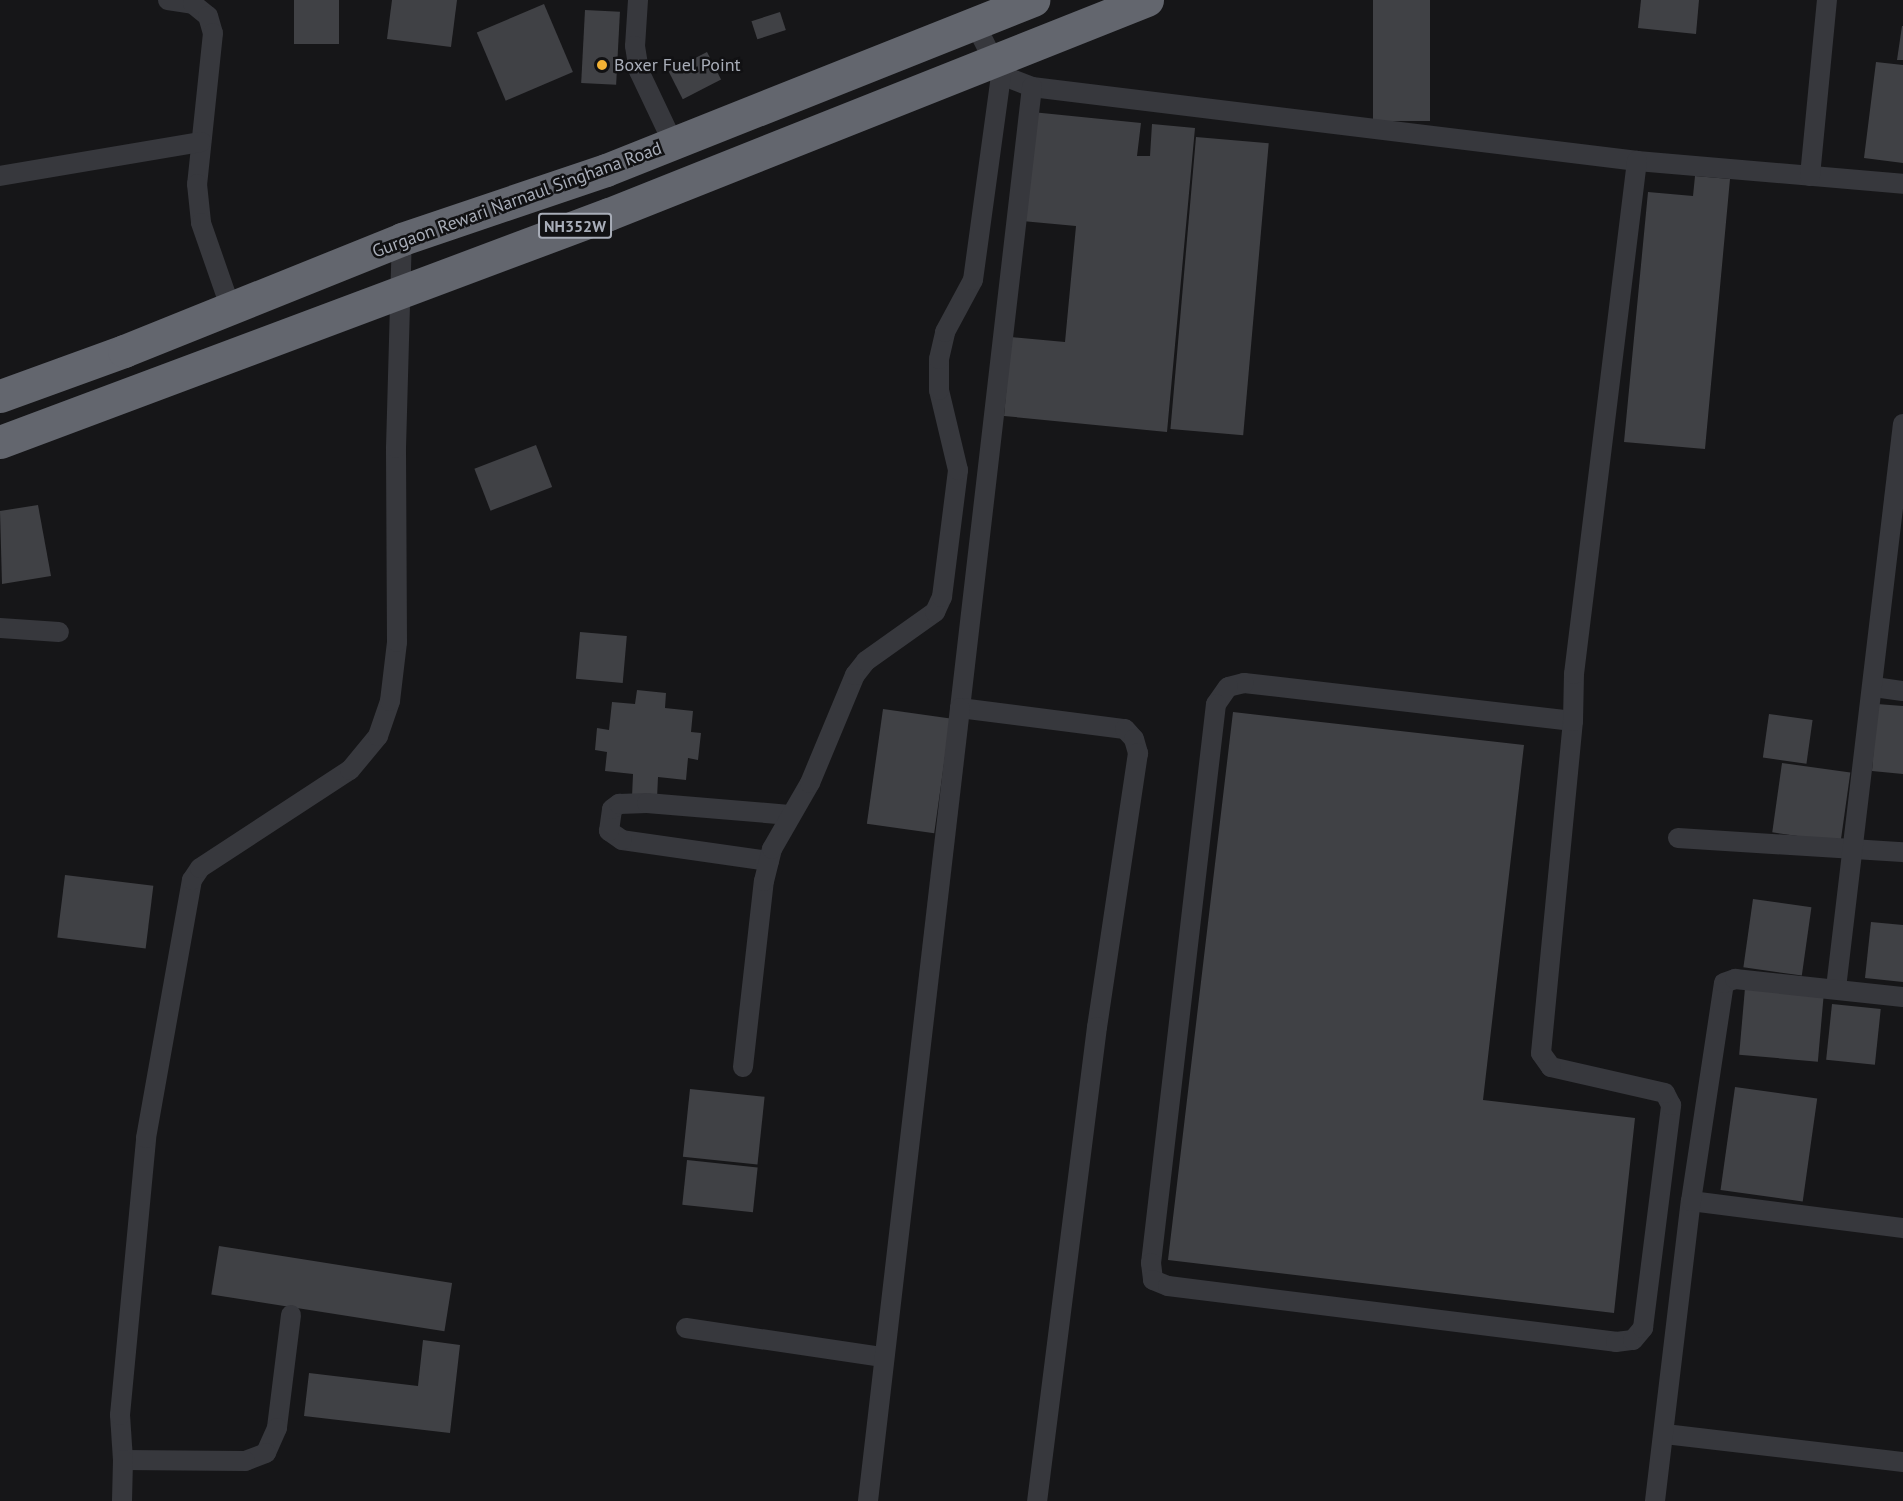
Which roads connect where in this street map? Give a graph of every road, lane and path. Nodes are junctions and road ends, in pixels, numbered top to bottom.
1 (168, 0) edge
2 (638, 0) edge
3 (1033, 0) edge
4 (1147, 0) edge
5 (1827, 0) edge
6 (975, 24) junction
7 (997, 68) junction
8 (1032, 87) junction
9 (201, 142) junction
10 (673, 143) junction
11 (1637, 161) junction
12 (619, 165) junction
13 (0, 176) edge
14 (1810, 176) junction
15 (1903, 184) edge
16 (640, 202) junction
17 (402, 239) junction
18 (402, 288) junction
19 (231, 309) junction
20 (0, 396) edge
21 (1903, 424) edge
22 (0, 442) edge
23 (1900, 467) edge
24 (0, 628) edge
25 (59, 632) dead end
26 (1874, 687) junction
27 (1903, 691) edge
28 (960, 708) junction
29 (1573, 721) junction
30 (789, 815) junction
31 (1678, 838) dead end
32 (1851, 849) junction
33 (1903, 852) edge
34 (769, 861) junction
35 (1836, 988) junction
36 (1903, 997) edge
37 (742, 1067) dead end
38 (1691, 1201) junction
39 (1903, 1228) edge
40 (291, 1315) dead end
41 (686, 1328) dead end
42 (883, 1357) junction
43 (1665, 1434) junction
44 (123, 1460) junction
45 (1903, 1462) edge
46 (122, 1501) edge
47 (868, 1501) edge
48 (1037, 1501) edge
49 (1655, 1501) edge

1 - 9 lane
2 - 10 lane
3 - 6 highway, Gurgaon Rewari Narnaul Singhana Road / NH352W
4 - 7 highway, NH352W
5 - 14 lane
6 - 7 lane
6 - 10 highway, Gurgaon Rewari Narnaul Singhana Road / NH352W
7 - 8 lane
7 - 16 highway, NH352W
7 - 30 lane
8 - 11 lane
8 - 28 lane
9 - 13 lane
9 - 19 lane
10 - 12 highway, Gurgaon Rewari Narnaul Singhana Road / NH352W
11 - 14 lane
11 - 29 lane
12 - 16 highway
12 - 17 highway, Gurgaon Rewari Narnaul Singhana Road / NH352W
14 - 15 lane
16 - 18 highway, NH352W
17 - 18 lane
17 - 19 highway, Gurgaon Rewari Narnaul Singhana Road / NH352W
18 - 22 highway, NH352W
18 - 44 lane
19 - 20 highway, Gurgaon Rewari Narnaul Singhana Road / NH352W
21 - 23 lane
23 - 26 lane
24 - 25 lane
26 - 27 lane
26 - 32 lane
28 - 42 lane
28 - 48 lane
29 - 29 lane
30 - 34 lane
30 - 34 lane
31 - 32 lane
32 - 33 lane
32 - 35 lane
34 - 37 lane
35 - 36 lane
35 - 38 lane
38 - 39 lane
38 - 43 lane
40 - 44 lane
41 - 42 lane
42 - 47 lane
43 - 45 lane
43 - 49 lane
44 - 46 lane

